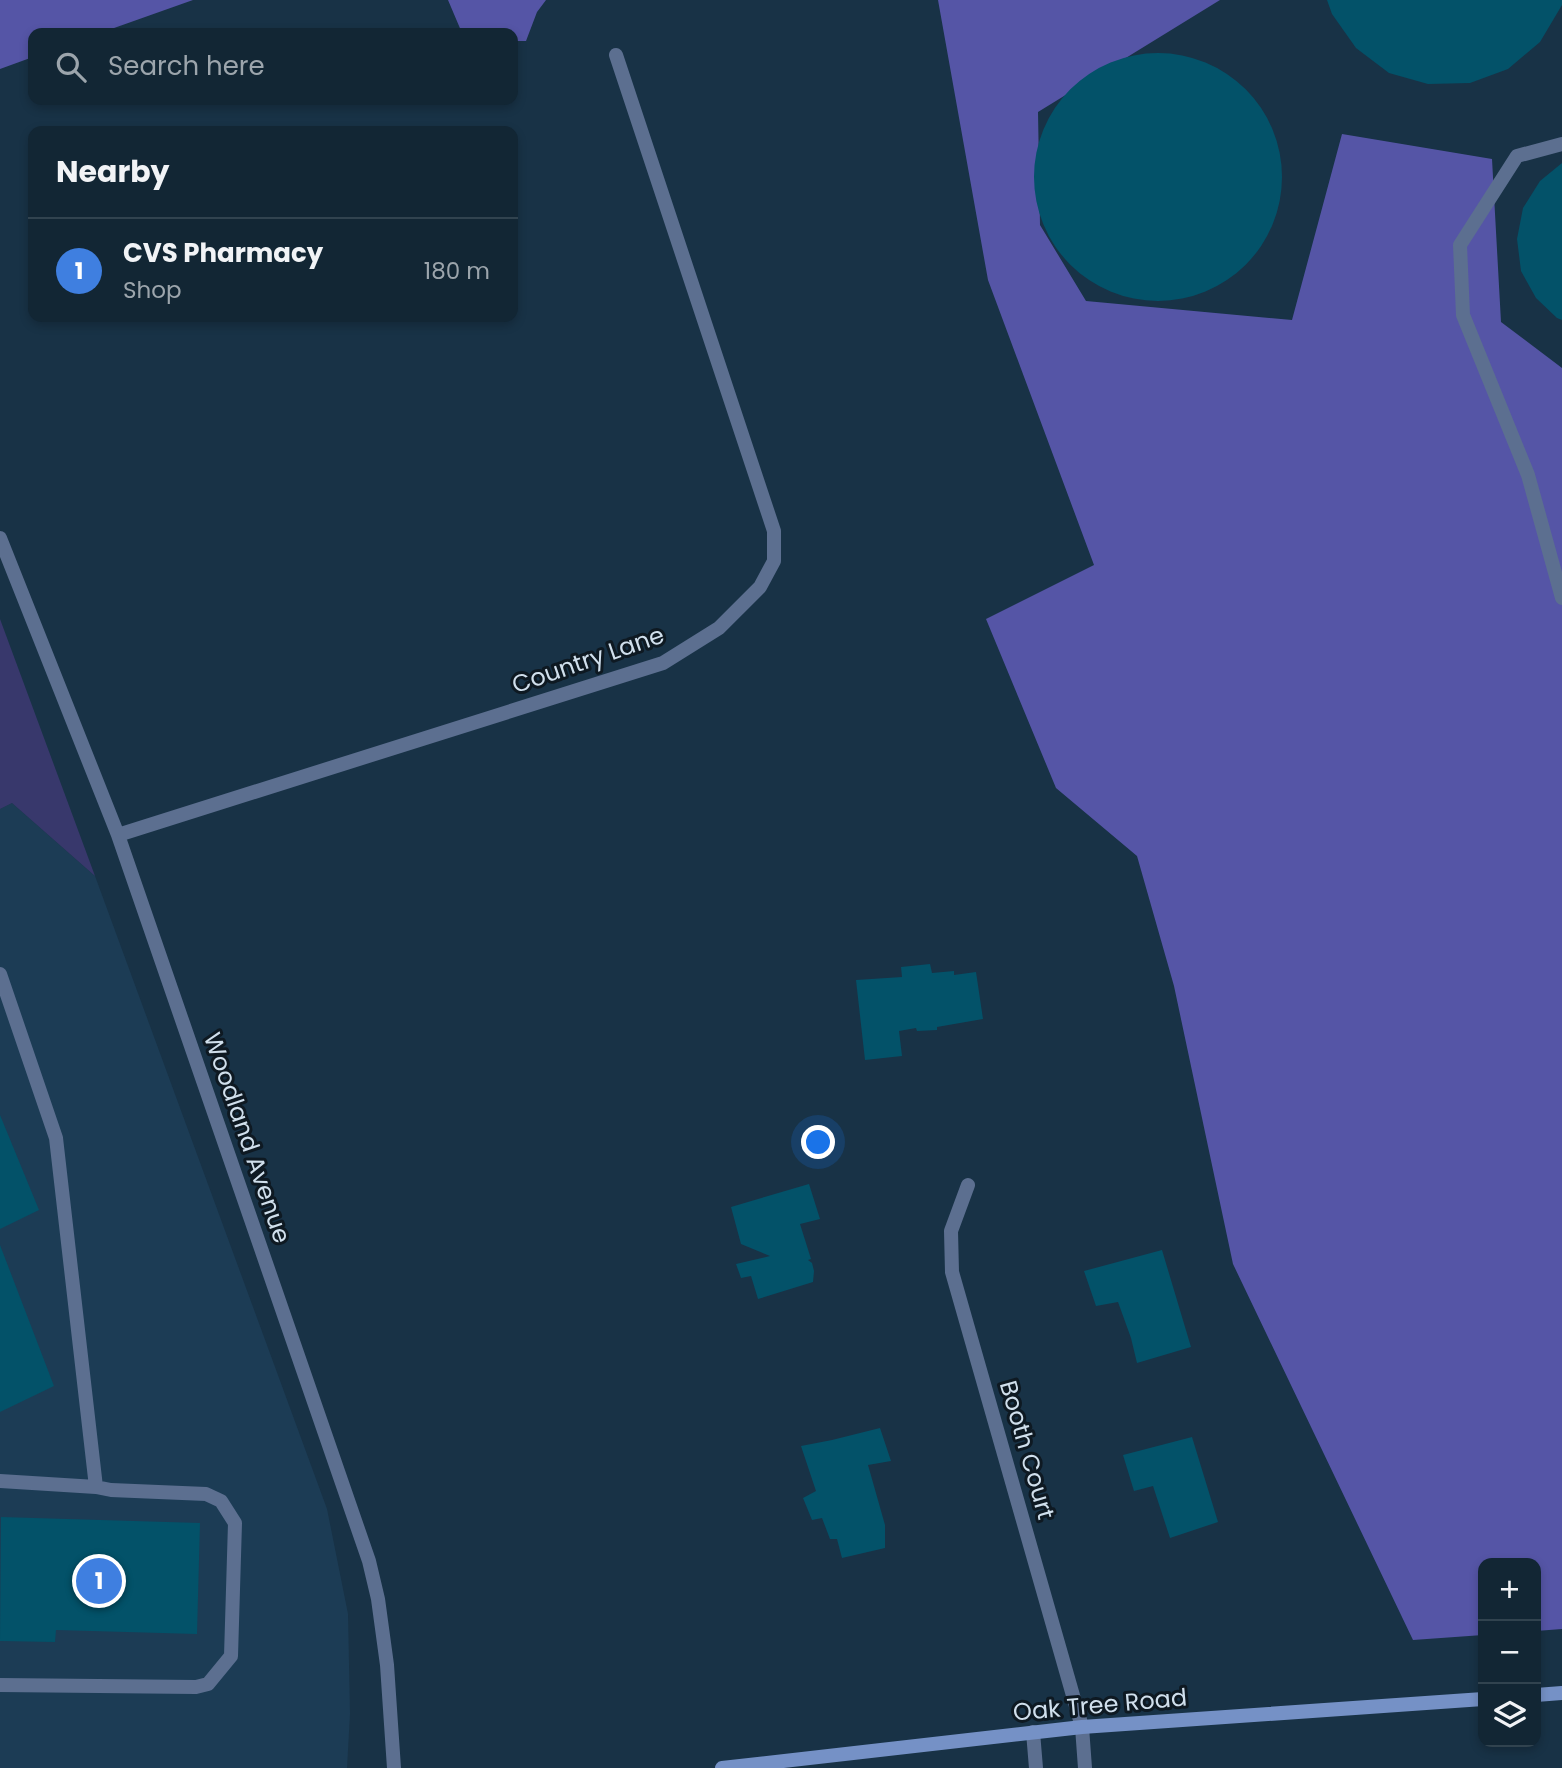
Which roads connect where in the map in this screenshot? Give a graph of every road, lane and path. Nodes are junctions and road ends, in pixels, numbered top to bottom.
1 (616, 55) dead end
2 (1562, 144) edge
3 (0, 538) edge
4 (1562, 597) edge
5 (118, 835) junction
6 (0, 974) edge
7 (968, 1185) dead end
8 (0, 1482) edge
9 (96, 1487) junction
10 (0, 1685) edge
11 (1562, 1693) edge
12 (1541, 1695) edge
13 (1478, 1699) edge
14 (1082, 1727) junction
15 (1033, 1732) junction
16 (394, 1768) edge
17 (722, 1768) edge
18 (1036, 1768) edge
19 (1085, 1768) edge

1 - 5 street, Country Lane
2 - 4 street
3 - 5 street, Woodland Avenue
5 - 16 street, Woodland Avenue
6 - 9 street
7 - 14 street, Booth Court
8 - 9 street
9 - 10 street
11 - 12 main road
13 - 14 main road, Oak Tree Road
14 - 15 main road, Oak Tree Road
14 - 19 street, Booth Court
15 - 17 main road, Oak Tree Road
15 - 18 street

